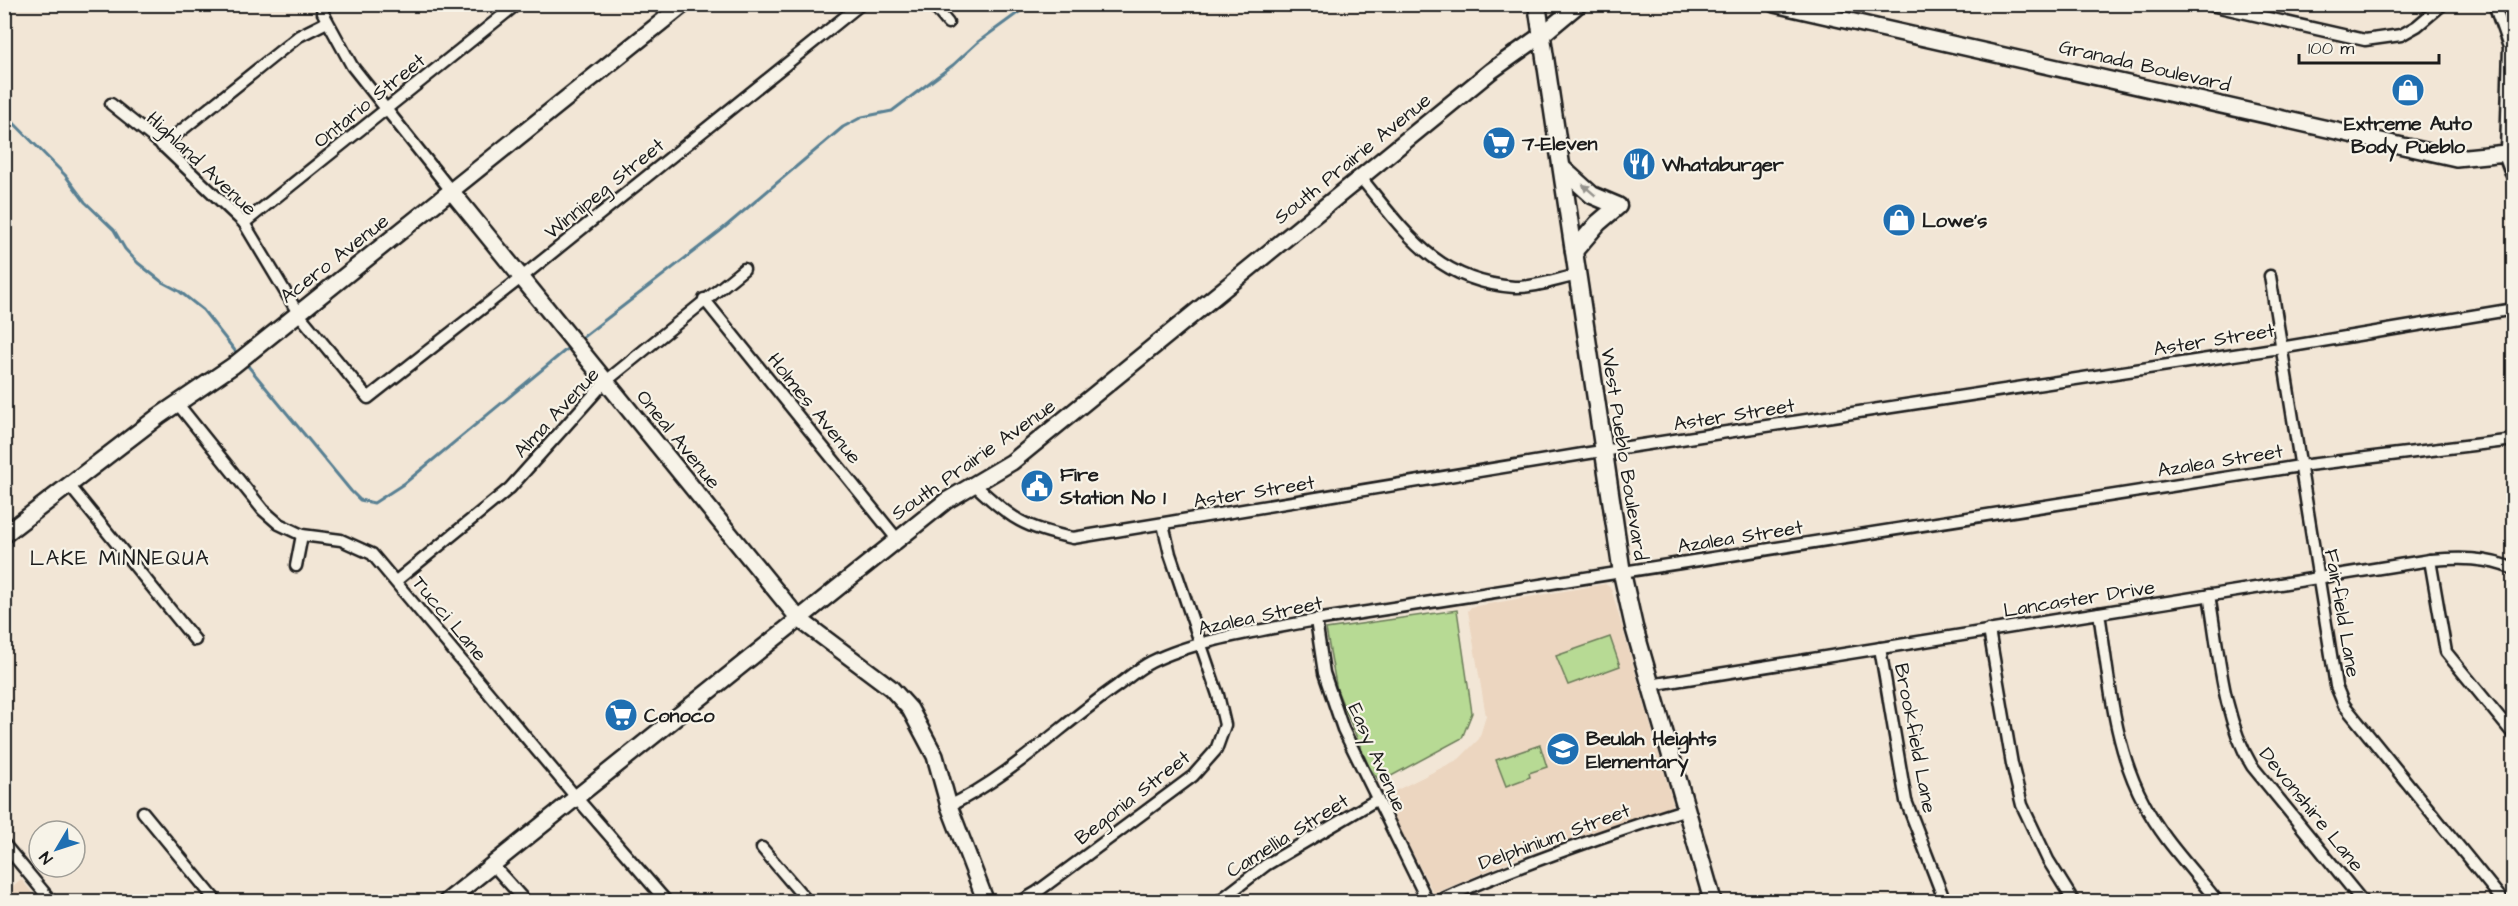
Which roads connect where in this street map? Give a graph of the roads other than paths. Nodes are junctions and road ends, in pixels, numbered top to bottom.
1 (321, 4) edge
2 (517, 4) edge
3 (684, 4) edge
4 (861, 4) edge
5 (932, 4) edge
6 (1537, 4) edge
7 (1579, 4) edge
8 (1774, 4) edge
9 (2206, 4) edge
10 (2443, 4) edge
11 (2494, 4) edge
12 (327, 22) junction
13 (948, 23) dead end
14 (1543, 34) junction
15 (111, 104) dead end
16 (386, 110) junction
17 (162, 146) junction
18 (2506, 153) junction
19 (1563, 169) junction
20 (2514, 174) edge
21 (1361, 178) junction
22 (452, 192) junction
23 (244, 223) junction
24 (1574, 251) junction
25 (744, 269) dead end
26 (1578, 275) junction
27 (2270, 276) dead end
28 (522, 277) junction
29 (704, 299) junction
30 (2514, 309) edge
31 (298, 314) junction
32 (2280, 348) junction
33 (605, 382) junction
34 (368, 398) joint
35 (177, 403) junction
36 (2514, 440) edge
37 (1604, 452) junction
38 (2300, 466) junction
39 (69, 485) junction
40 (975, 485) junction
41 (1163, 524) junction
42 (4, 535) edge
43 (302, 535) junction
44 (897, 539) junction
45 (2430, 560) junction
46 (296, 566) dead end
47 (2514, 569) edge
48 (1622, 573) junction
49 (2318, 578) junction
50 (396, 581) junction
51 (2209, 595) junction
52 (2098, 613) junction
53 (799, 619) junction
54 (1316, 620) junction
55 (1989, 630) junction
56 (195, 640) dead end
57 (1201, 644) junction
58 (1880, 648) junction
59 (1650, 685) junction
60 (2514, 735) edge
61 (576, 796) junction
62 (1376, 800) junction
63 (950, 806) junction
64 (1687, 809) junction
65 (143, 812) dead end
66 (4, 844) edge
67 (762, 849) dead end
68 (492, 864) junction
69 (52, 902) edge
70 (217, 902) edge
71 (446, 902) edge
72 (526, 902) edge
73 (667, 902) edge
74 (808, 902) edge
75 (986, 902) edge
76 (1020, 902) edge
77 (1218, 902) edge
78 (1428, 902) edge
79 (1436, 902) edge
80 (1713, 902) edge
81 (1945, 902) edge
82 (2074, 902) edge
83 (2218, 902) edge
84 (2363, 902) edge
85 (2504, 902) edge

1 - 12 street, Oneal Avenue
2 - 16 street, Ontario Street
3 - 22 street, Acero Avenue
4 - 28 street, Winnipeg Street
5 - 13 street
6 - 14 main road, West Pueblo Boulevard
7 - 14 street, South Prairie Avenue
8 - 18 street, Granada Boulevard
9 - 10 street
11 - 18 street
12 - 16 street, Oneal Avenue
12 - 17 street
14 - 19 main road, West Pueblo Boulevard
14 - 21 street, South Prairie Avenue
15 - 17 street, Highland Avenue
16 - 22 street, Oneal Avenue
16 - 23 street, Ontario Street
17 - 23 street, Highland Avenue
18 - 20 street
19 - 24 main road, West Pueblo Boulevard
24 -> 19 main road
21 - 26 street
21 - 40 street, South Prairie Avenue
22 - 28 street, Oneal Avenue
22 - 31 street, Acero Avenue
23 - 31 street, Highland Avenue
24 - 26 main road, West Pueblo Boulevard
25 - 29 street, Alma Avenue
26 - 37 main road, West Pueblo Boulevard
27 - 32 street, Fairfield Lane
28 - 33 street, Oneal Avenue
28 - 34 street, Winnipeg Street
29 - 33 street, Alma Avenue
29 - 44 street, Holmes Avenue
30 - 32 street, Aster Street
31 - 34 street, Highland Avenue
31 - 35 street, Acero Avenue
32 - 37 street, Aster Street
32 - 38 street, Fairfield Lane
33 - 50 street, Alma Avenue
33 - 53 street, Oneal Avenue
35 - 39 street, Acero Avenue
35 - 43 street, Tucci Lane
36 - 38 street, Azalea Street
37 - 41 street, Aster Street
37 - 48 main road, West Pueblo Boulevard
38 - 48 street, Azalea Street
38 - 49 street, Fairfield Lane
39 - 42 street, Acero Avenue
39 - 56 street
40 - 41 street, Aster Street
40 - 44 street, South Prairie Avenue
41 - 57 street, Begonia Street
43 - 46 street
43 - 50 street, Tucci Lane
44 - 53 street, South Prairie Avenue
45 - 47 street, Lancaster Drive
45 - 49 street, Lancaster Drive
45 - 60 street
48 - 54 street, Azalea Street
48 - 59 main road, West Pueblo Boulevard
49 - 51 street, Lancaster Drive
49 - 85 street, Fairfield Lane
50 - 61 street, Tucci Lane
51 - 52 street, Lancaster Drive
51 - 84 street, Devonshire Lane
52 - 55 street, Lancaster Drive
52 - 83 street
53 - 61 street, South Prairie Avenue
53 - 63 street, Oneal Avenue
54 - 57 street, Azalea Street
54 - 62 street, Easy Avenue
55 - 58 street, Lancaster Drive
55 - 82 street
57 - 63 street, Azalea Street
57 - 76 street, Begonia Street
58 - 59 street, Lancaster Drive
58 - 81 street, Brookfield Lane
59 - 64 main road, West Pueblo Boulevard
61 - 68 street, South Prairie Avenue
61 - 73 street, Tucci Lane
62 - 77 street, Camellia Street
62 - 78 street, Easy Avenue
63 - 75 street, Oneal Avenue
64 - 79 street, Delphinium Street
64 - 80 main road, West Pueblo Boulevard
65 - 70 street
66 - 69 street
67 - 74 street
68 - 71 street, South Prairie Avenue
68 - 72 street

